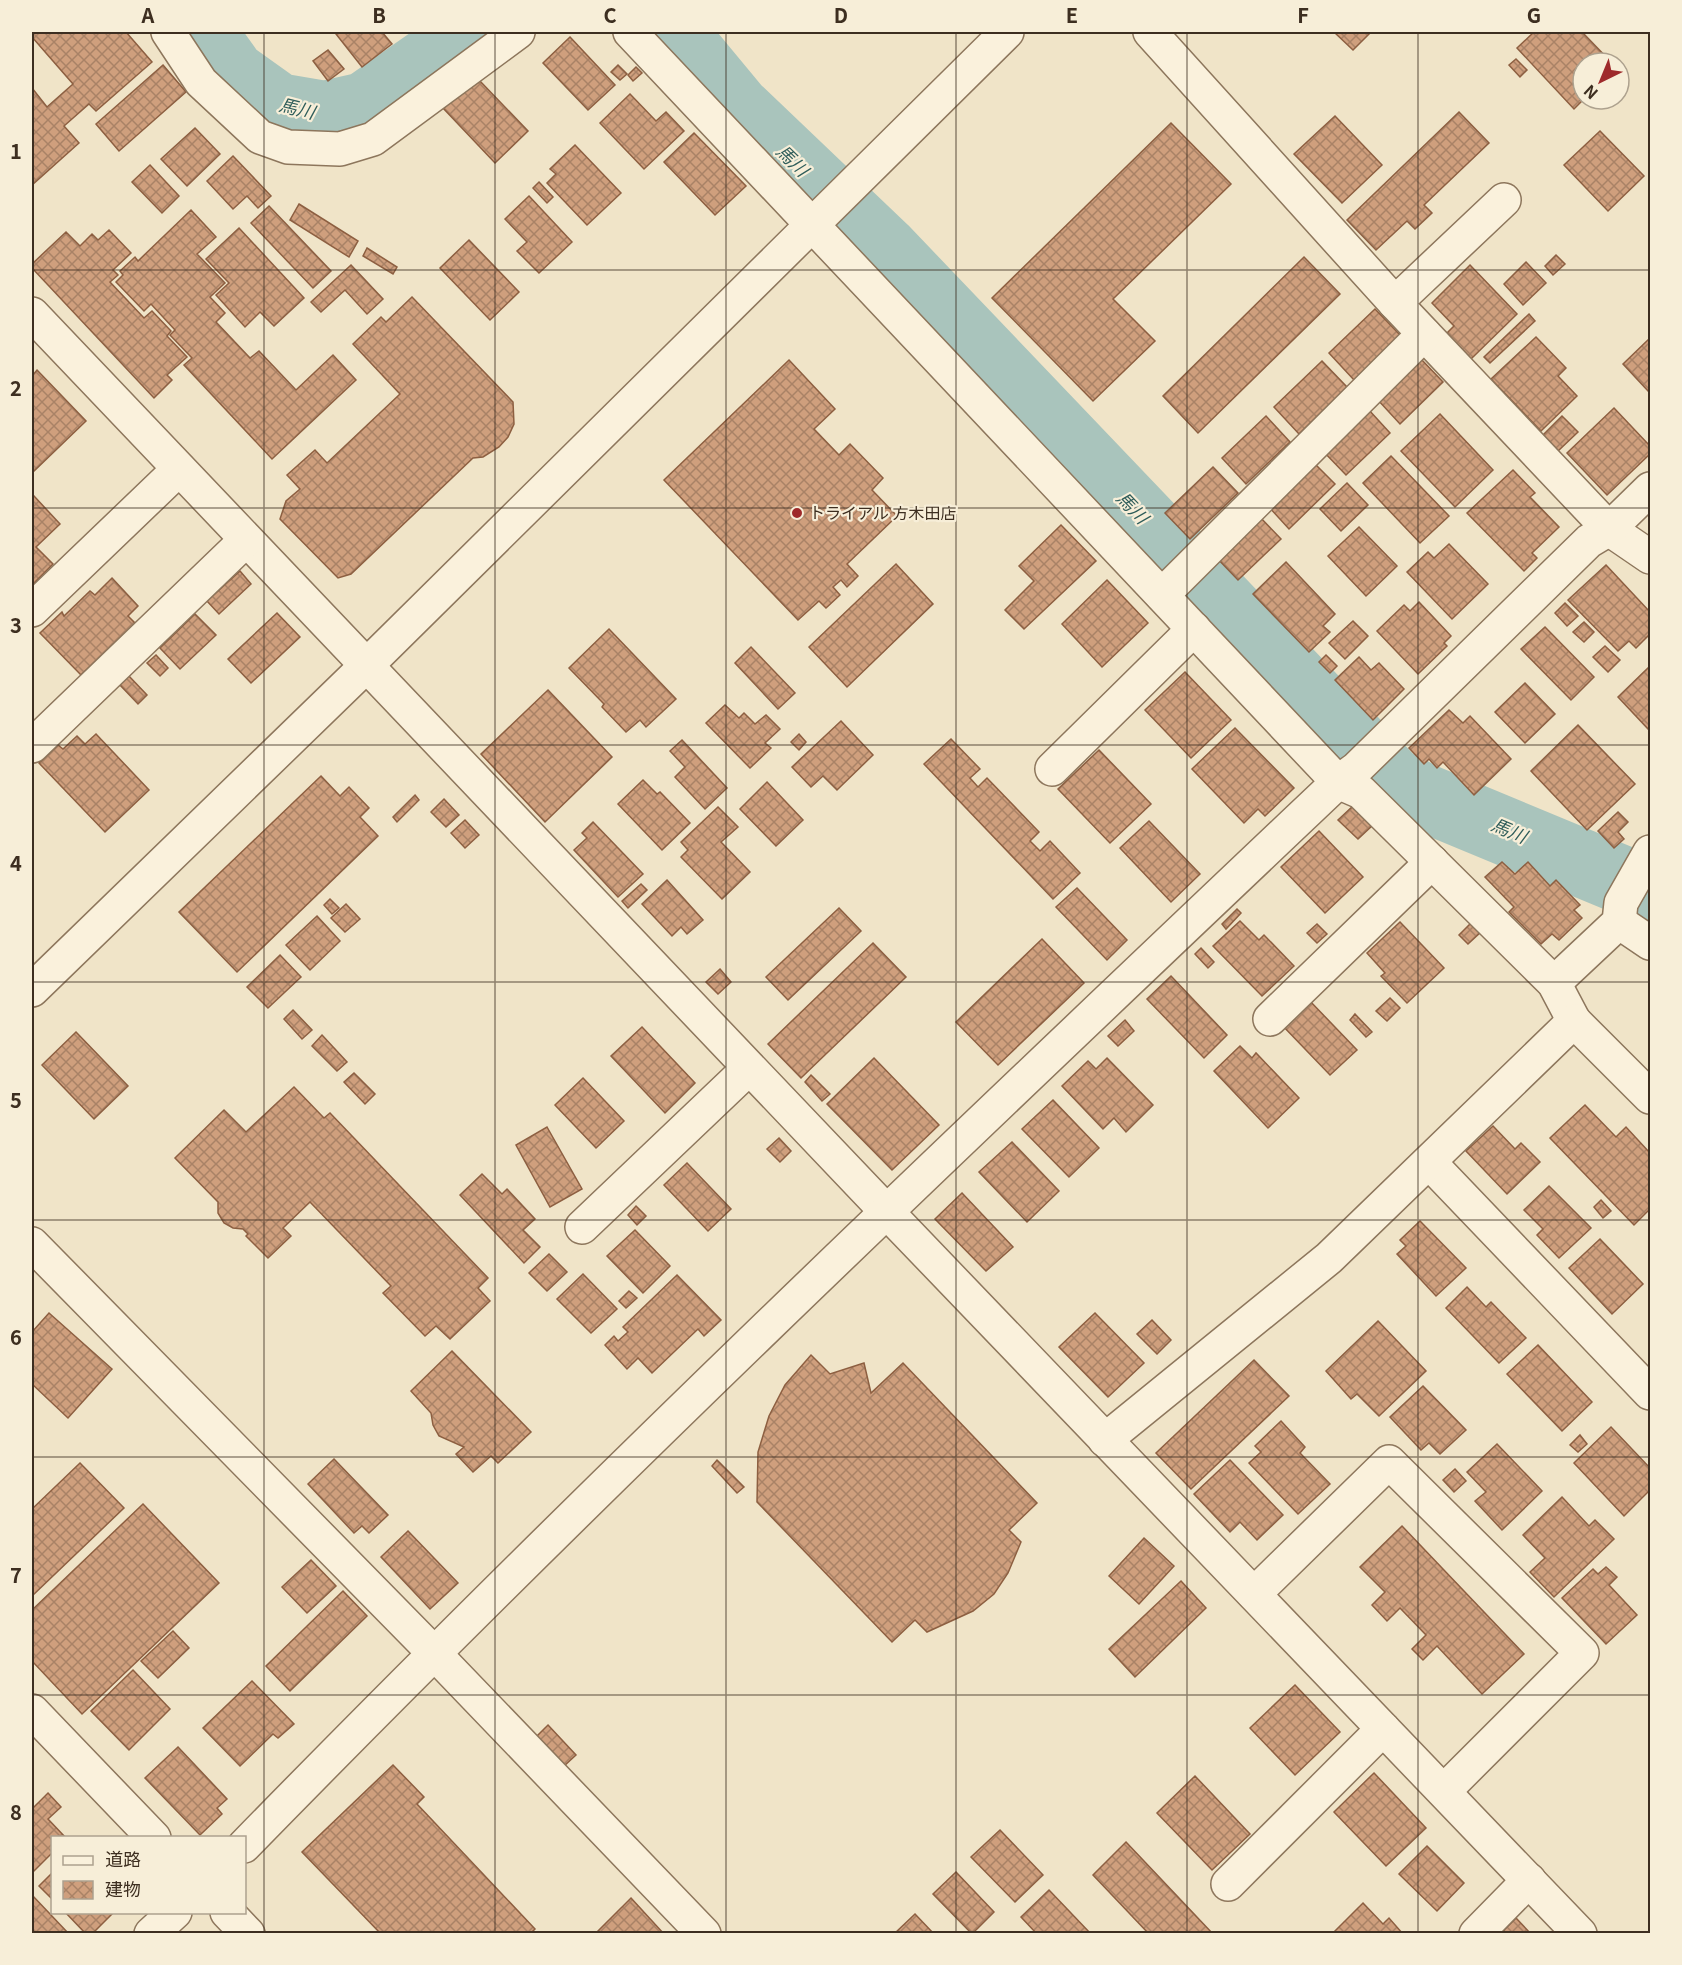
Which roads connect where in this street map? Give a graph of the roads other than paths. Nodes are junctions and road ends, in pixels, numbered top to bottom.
1 (168, 32) edge
2 (518, 32) edge
3 (630, 32) edge
4 (1007, 32) edge
5 (1150, 32) edge
6 (1504, 200) dead end
7 (817, 222) junction
8 (1395, 303) junction
9 (32, 314) edge
10 (1424, 334) junction
11 (179, 469) junction
12 (1650, 489) edge
13 (1609, 529) junction
14 (246, 540) junction
15 (1650, 557) edge
16 (1168, 589) junction
17 (32, 610) edge
18 (1194, 629) junction
19 (367, 664) junction
20 (32, 746) edge
21 (1052, 769) dead end
22 (1347, 775) junction
23 (1647, 857) edge
24 (1432, 862) junction
25 (1620, 913) junction
26 (1650, 943) edge
27 (1554, 983) junction
28 (32, 990) edge
29 (1270, 1019) dead end
30 (1574, 1020) junction
31 (749, 1068) junction
32 (1650, 1097) edge
33 (1430, 1163) junction
34 (886, 1211) junction
35 (582, 1227) dead end
36 (32, 1244) edge
37 (1650, 1393) edge
38 (1105, 1440) junction
39 (1254, 1594) junction
40 (433, 1652) junction
41 (32, 1711) edge
42 (1383, 1729) junction
43 (1444, 1791) junction
44 (152, 1836) edge
45 (246, 1844) edge
46 (1529, 1880) junction
47 (1228, 1884) dead end
48 (173, 1914) edge
49 (229, 1914) edge
50 (151, 1934) edge
51 (248, 1934) edge
52 (704, 1934) edge
53 (1476, 1934) edge
54 (1580, 1934) edge

1 - 2 street
3 - 7 street
4 - 7 street
5 - 8 street
6 - 8 street
7 - 16 street
7 - 19 street
8 - 10 street
9 - 11 street
10 - 13 street
10 - 16 street
11 - 14 street
11 - 17 street
12 - 13 street
13 - 15 street
13 - 22 street
14 - 19 street
14 - 20 street
16 - 18 street
18 - 21 street
18 - 22 street
19 - 28 street
19 - 31 street
22 - 24 street
22 - 34 street
23 - 25 street
24 - 27 street
24 - 29 street
25 - 26 street
25 - 27 street
27 - 30 street
30 - 32 street
30 - 33 street
31 - 34 street
31 - 35 street
33 - 37 street
33 - 38 street
34 - 38 street
34 - 40 street
36 - 40 street
38 - 39 street
39 - 42 street
39 - 43 street
40 - 45 street
40 - 52 street
41 - 44 street
42 - 43 street
42 - 47 street
43 - 46 street
46 - 53 street
46 - 54 street
48 - 50 street
49 - 51 street

